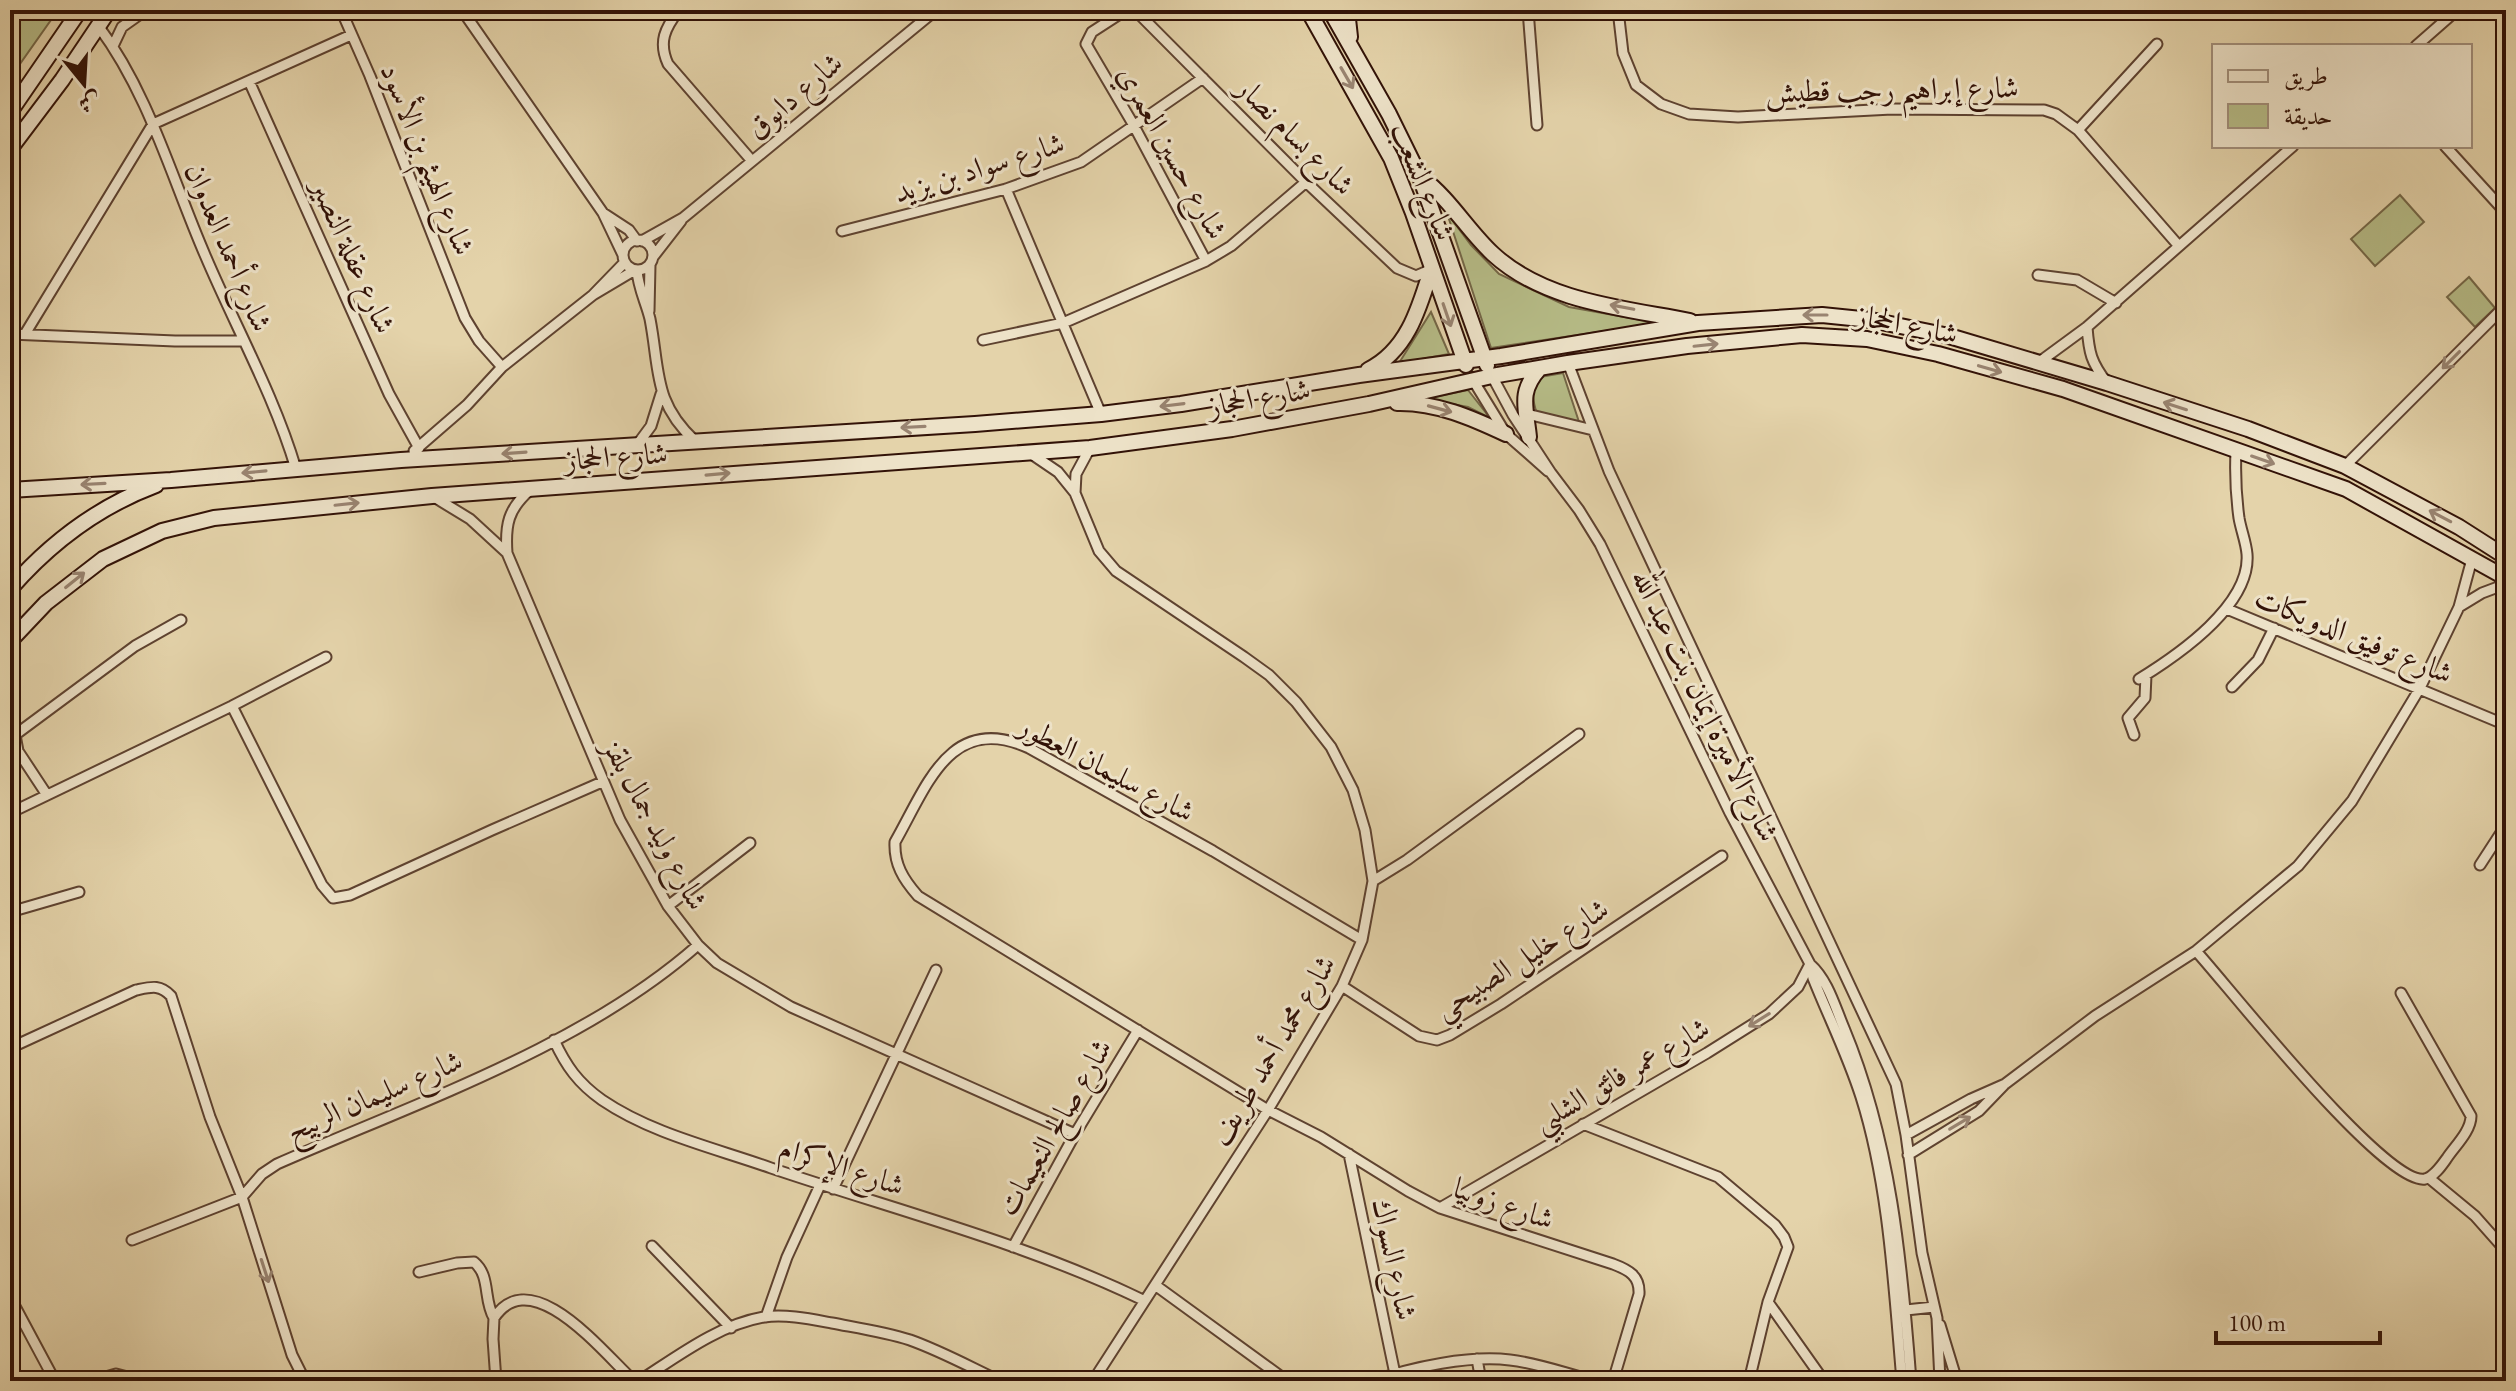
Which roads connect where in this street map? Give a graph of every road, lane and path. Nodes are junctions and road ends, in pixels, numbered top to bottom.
1 (80, 10) edge
2 (109, 10) edge
3 (146, 10) edge
4 (341, 10) edge
5 (462, 10) edge
6 (679, 10) edge
7 (936, 10) edge
8 (1126, 10) edge
9 (1135, 10) edge
10 (1308, 10) edge
11 (1330, 10) edge
12 (1347, 10) edge
13 (1528, 10) edge
14 (1618, 10) edge
15 (2457, 10) edge
16 (99, 27) junction
17 (351, 35) junction
18 (2157, 44) dead end
19 (2418, 44) edge
20 (1351, 45) junction
21 (113, 46) junction
22 (1203, 78) junction
23 (249, 81) junction
24 (10, 112) edge
25 (153, 124) junction
26 (1133, 124) junction
27 (1537, 125) dead end
28 (2078, 130) junction
29 (2291, 148) edge
30 (2447, 148) edge
31 (10, 149) edge
32 (752, 161) junction
33 (1420, 177) junction
34 (1306, 182) junction
35 (1006, 189) junction
36 (603, 213) junction
37 (2506, 213) edge
38 (683, 218) junction
39 (842, 231) dead end
40 (639, 241) junction
41 (2178, 245) junction
42 (624, 258) junction
43 (652, 261) junction
44 (1206, 261) junction
45 (1431, 269) junction
46 (636, 270) junction
47 (2038, 275) dead end
48 (593, 295) junction
49 (2116, 303) junction
50 (2506, 305) edge
51 (649, 314) junction
52 (1063, 323) junction
53 (1698, 323) junction
54 (2087, 327) junction
55 (10, 334) edge
56 (25, 334) junction
57 (983, 340) dead end
58 (243, 341) junction
59 (1484, 358) junction
60 (1463, 360) junction
61 (1568, 363) junction
62 (2038, 363) junction
63 (502, 367) junction
64 (1540, 368) junction
65 (1359, 375) junction
66 (1492, 376) junction
67 (1473, 380) junction
68 (2107, 383) junction
69 (661, 394) junction
70 (1369, 404) junction
71 (1101, 414) junction
72 (1527, 414) junction
73 (1593, 430) junction
74 (1506, 434) junction
75 (1529, 437) junction
76 (695, 441) junction
77 (637, 445) junction
78 (419, 448) junction
79 (1090, 448) junction
80 (2236, 451) junction
81 (1029, 452) junction
82 (401, 460) junction
83 (2345, 466) junction
84 (296, 469) junction
85 (1551, 473) junction
86 (171, 480) junction
87 (533, 488) junction
88 (10, 490) edge
89 (1075, 493) junction
90 (432, 496) junction
91 (507, 553) junction
92 (2506, 557) edge
93 (2472, 559) junction
94 (2506, 581) edge
95 (10, 589) edge
96 (2459, 607) junction
97 (2227, 609) junction
98 (181, 620) dead end
99 (2274, 628) junction
100 (12, 637) edge
101 (326, 657) dead end
102 (2232, 687) dead end
103 (2420, 688) junction
104 (232, 706) junction
105 (2506, 725) edge
106 (1579, 734) dead end
107 (2134, 735) dead end
108 (602, 782) junction
109 (47, 795) junction
110 (10, 813) edge
111 (2506, 825) edge
112 (750, 843) dead end
113 (1722, 856) dead end
114 (2480, 865) dead end
115 (1373, 881) junction
116 (79, 892) dead end
117 (668, 906) junction
118 (10, 912) edge
119 (1362, 940) junction
120 (698, 945) junction
121 (2196, 951) junction
122 (1810, 964) junction
123 (936, 970) dead end
124 (1342, 986) junction
125 (2401, 993) dead end
126 (10, 1023) edge
127 (1138, 1030) junction
128 (554, 1040) junction
129 (14, 1046) edge
130 (894, 1054) junction
131 (2005, 1084) junction
132 (1268, 1110) junction
133 (1583, 1124) junction
134 (1075, 1134) junction
135 (1906, 1135) junction
136 (1349, 1154) junction
137 (1908, 1155) junction
138 (2429, 1178) junction
139 (820, 1185) junction
140 (833, 1189) junction
141 (242, 1197) junction
142 (1440, 1208) junction
143 (132, 1240) dead end
144 (652, 1246) dead end
145 (1013, 1247) junction
146 (2506, 1251) edge
147 (419, 1272) dead end
148 (1155, 1285) junction
149 (10, 1297) edge
150 (1143, 1300) junction
151 (1768, 1302) junction
152 (1934, 1307) junction
153 (1906, 1310) junction
154 (766, 1317) junction
155 (494, 1318) junction
156 (1937, 1318) junction
157 (731, 1328) junction
158 (1477, 1359) junction
159 (1395, 1374) junction
160 (55, 1381) edge
161 (92, 1381) edge
162 (143, 1381) edge
163 (305, 1381) edge
164 (496, 1381) edge
165 (636, 1381) edge
166 (1000, 1381) edge
167 (1093, 1381) edge
168 (1287, 1381) edge
169 (1374, 1381) edge
170 (1481, 1381) edge
171 (1595, 1381) edge
172 (1613, 1381) edge
173 (1749, 1381) edge
174 (1824, 1381) edge
175 (1902, 1381) edge
176 (1911, 1381) edge
177 (1940, 1381) edge
178 (1957, 1381) edge

1 - 24 main road
2 - 16 main road
3 - 21 street
4 - 17 street
5 - 36 street
6 - 32 street
7 - 32 street, شارع دابوق
8 - 26 street, شارع حسين العمري
9 - 22 street, شارع بسام نصار
10 -> 45 main road, شارع الشعب
11 - 20 main road, شارع الشعب
12 - 20 main road
13 - 27 street
14 - 28 street, شارع إبراهيم رجب قطيش
15 - 19 street
16 - 21 street, شارع أحمد العدوان
16 - 31 main road
17 - 23 street, شارع الهيثم بن الأسود
17 - 63 street, شارع الهيثم بن الأسود
18 - 28 street
20 - 33 main road, شارع الشعب
21 - 25 street, شارع أحمد العدوان
22 - 26 street, شارع سواد بن يزيد
22 - 34 street, شارع بسام نصار
23 - 25 street, شارع الهيثم بن الأسود
23 - 78 street, شارع عقلة النصير
25 - 56 street
25 - 58 street, شارع أحمد العدوان
26 - 35 street, شارع سواد بن يزيد
26 - 44 street, شارع حسين العمري
28 - 41 street, شارع إبراهيم رجب قطيش
29 - 41 street
30 - 37 street
32 - 38 street, شارع دابوق
53 -> 33 main road
33 - 59 main road, شارع الشعب
34 - 44 street, شارع حسين العمري
34 - 45 street, شارع بسام نصار
35 - 39 street, شارع سواد بن يزيد
35 - 52 street
36 - 40 street
36 - 42 street
38 - 40 street, شارع دابوق
38 - 43 street, شارع دابوق
40 - 42 street
40 - 43 street
41 - 49 street
42 - 46 street
42 - 48 street
43 - 46 street
43 - 51 street
44 - 52 street
45 -> 60 main road, شارع الشعب
45 - 65 main road
46 - 48 street
46 - 51 street
47 - 49 street
48 - 63 street
49 - 54 street
50 -> 83 street
51 - 69 street
52 - 57 street
52 - 71 street
53 - 59 main road, شارع الحجاز
62 -> 53 main road, شارع الحجاز
54 - 62 street
54 - 68 street
55 - 56 street
56 - 58 street
58 - 84 street, شارع أحمد العدوان
59 - 60 main road, شارع الحجاز
59 - 66 main road, شارع الشعب
60 - 65 main road, شارع الحجاز
60 - 67 main road, شارع الشعب
61 - 64 main road, شارع الحجاز
61 - 73 street
61 -> 80 main road, شارع الحجاز
62 - 68 main road, شارع الحجاز
63 - 78 street
64 - 66 main road, شارع الحجاز
64 - 72 main road
65 -> 71 main road, شارع الحجاز
66 - 67 main road, شارع الحجاز
66 - 75 street, شارع الأميرة إيمان بنت عبد الله
67 - 70 main road, شارع الحجاز
67 - 74 street, شارع الأميرة إيمان بنت عبد الله
83 -> 68 main road, شارع الحجاز
69 - 76 street
69 - 77 street
70 -> 74 main road
70 - 79 main road, شارع الحجاز
71 -> 76 main road, شارع الحجاز
72 - 73 street
72 - 75 main road
73 - 135 street
74 - 85 street, شارع الأميرة إيمان بنت عبد الله
75 - 85 street, شارع الأميرة إيمان بنت عبد الله
76 - 77 main road, شارع الحجاز
77 -> 82 main road, شارع الحجاز
78 - 82 street
79 - 81 main road, شارع الحجاز
79 - 89 street
80 -> 93 main road, شارع الحجاز
80 - 97 street
87 -> 81 main road, شارع الحجاز
81 - 89 street, شارع محمد أحمد طريف
82 - 84 main road, شارع الحجاز
92 -> 83 main road, شارع الحجاز
84 -> 86 main road, شارع الحجاز
85 - 122 street, شارع الأميرة إيمان بنت عبد الله
86 -> 88 main road, شارع الحجاز
86 - 95 main road, شارع الحجاز
87 - 90 main road, شارع الحجاز
87 - 91 street, شارع وليد جمال بلقز
89 - 115 street, شارع محمد أحمد طريف
90 - 91 street, شارع وليد جمال بلقز
100 -> 90 main road, شارع الحجاز
91 - 108 street, شارع وليد جمال بلقز
93 - 94 main road, شارع الحجاز
93 - 96 street
94 - 96 street
96 - 103 street
97 - 99 street, شارع توفيق الدويكات
97 - 107 street
98 - 109 street
99 - 102 street
99 - 103 street, شارع توفيق الدويكات
101 - 104 street
103 - 105 street, شارع توفيق الدويكات
103 - 121 street
104 - 108 street
104 - 109 street
106 - 115 street
108 - 117 street, شارع وليد جمال بلقز
109 - 110 street
111 - 114 street
112 - 117 street
113 - 124 street, شارع خليل الصبيحي
115 - 119 street, شارع محمد أحمد طريف
116 - 118 street
117 - 120 street, شارع وليد جمال بلقز
119 - 124 street, شارع محمد أحمد طريف
119 - 127 street, شارع سليمان العطور
120 - 128 street, شارع سليمان الربيح
120 - 130 street, شارع وليد جمال بلقز
121 - 131 street
121 - 138 street
122 -> 133 street, شارع عمر فائق الشلبي
122 - 153 street, شارع الأميرة إيمان بنت عبد الله
122 - 175 street, شارع الأميرة إيمان بنت عبد الله
123 - 130 street
124 - 132 street, شارع محمد أحمد طريف
125 - 138 street
126 - 129 street
127 - 132 street, شارع سليمان العطور
127 - 134 street, شارع صالح النعيمات
128 - 139 street, شارع الإكرام
128 - 141 street, شارع سليمان الربيح
129 - 141 street
130 - 134 street, شارع وليد جمال بلقز
130 - 140 street
131 - 135 street
137 -> 131 street
132 - 136 street, شارع زوبيا
132 - 148 street, شارع محمد أحمد طريف
133 - 142 street, شارع عمر فائق الشلبي
133 - 151 street
134 - 145 street, شارع صالح النعيمات
135 - 137 street
136 - 142 street, شارع زوبيا
136 - 159 street, شارع السواك
137 - 152 street
138 - 146 street
139 - 140 street, شارع الإكرام
139 - 154 street
140 - 145 street, شارع الإكرام
141 - 143 street
141 -> 163 street
142 - 172 street, شارع زوبيا
144 - 157 street
145 - 150 street, شارع الإكرام
147 - 155 street
148 - 150 street, شارع محمد أحمد طريف
148 - 168 street
149 - 160 street
150 - 167 street, شارع محمد أحمد طريف
151 - 173 street
151 - 174 street
152 - 153 street
152 - 156 street
153 - 176 street, شارع الأميرة إيمان بنت عبد الله
154 - 157 street
154 - 166 street
155 - 164 street
155 - 165 street
156 - 177 street
156 - 178 street
157 - 165 street
158 - 159 street
158 - 170 street
158 - 171 street
159 - 169 street
161 - 162 street

